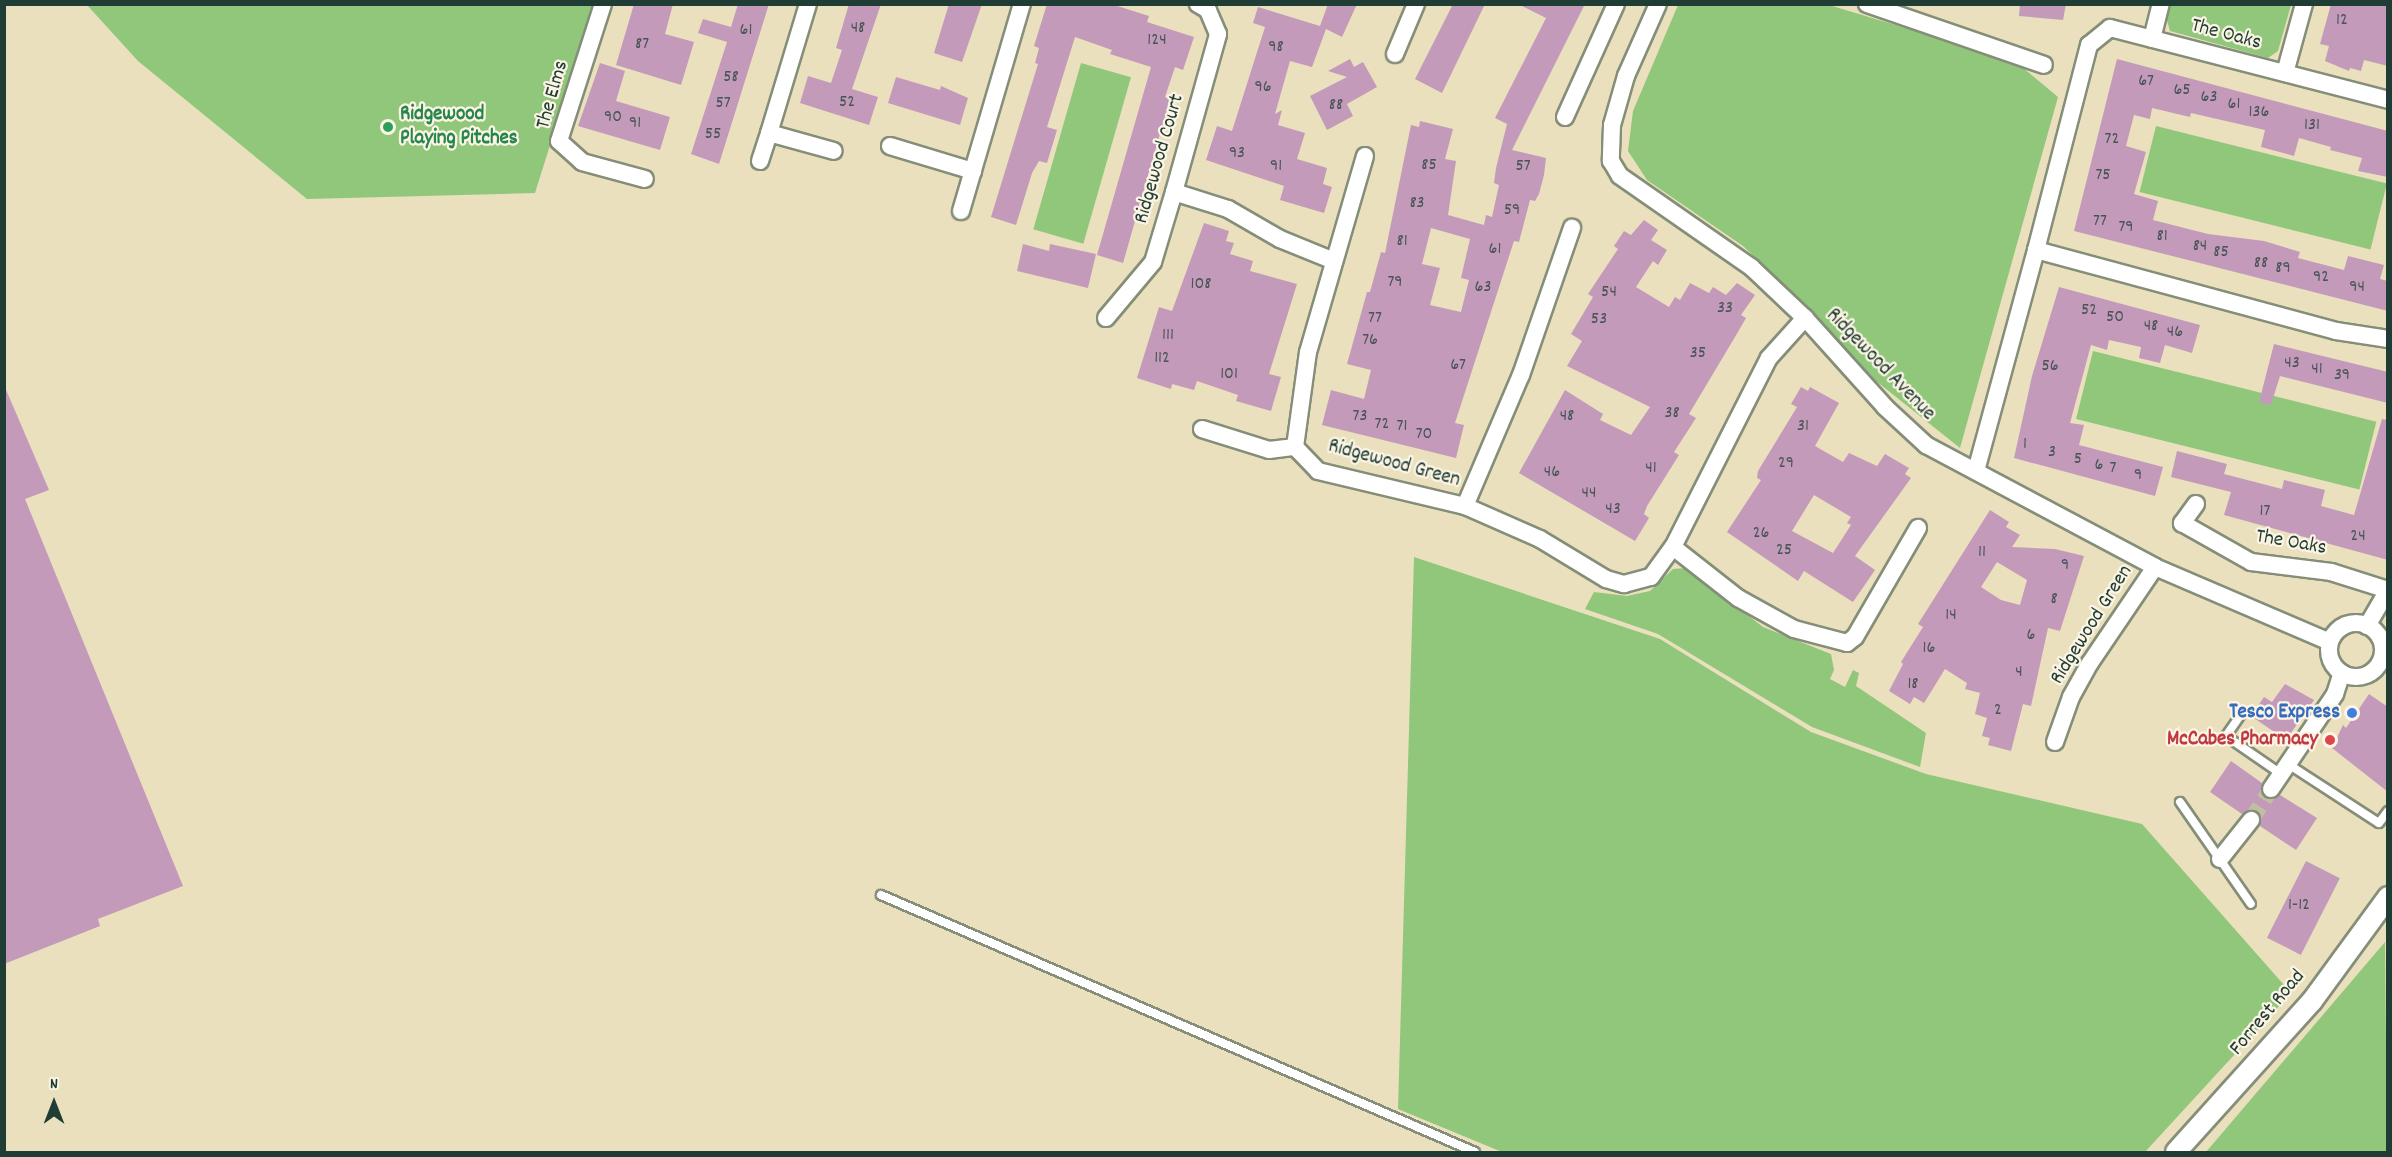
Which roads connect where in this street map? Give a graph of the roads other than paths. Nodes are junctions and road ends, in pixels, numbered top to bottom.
1 (603, 4) edge
2 (808, 4) edge
3 (1022, 4) edge
4 (1198, 4) edge
5 (1416, 4) edge
6 (1616, 4) edge
7 (1658, 4) edge
8 (1867, 4) edge
9 (2161, 4) edge
10 (2304, 4) edge
11 (2152, 39) junction
12 (1395, 54) dead end
13 (2044, 65) dead end
14 (2285, 73) junction
15 (2388, 100) edge
16 (1565, 117) dead end
17 (769, 133) junction
18 (890, 146) dead end
19 (834, 151) dead end
20 (1365, 156) dead end
21 (760, 161) dead end
22 (973, 171) junction
23 (645, 179) dead end
24 (1174, 192) junction
25 (961, 211) dead end
26 (1572, 228) dead end
27 (2036, 250) junction
28 (1334, 261) junction
29 (1106, 318) dead end
30 (1805, 318) junction
31 (2388, 339) edge
32 (1202, 429) dead end
33 (1295, 447) junction
34 (1976, 471) junction
35 (2196, 504) dead end
36 (1464, 506) junction
37 (1918, 528) dead end
38 (1673, 548) junction
39 (2155, 567) junction
40 (2388, 590) edge
41 (2367, 626) junction
42 (2330, 642) junction
43 (2383, 666) edge
44 (2342, 673) junction
45 (2242, 713) dead end
46 (2055, 742) dead end
47 (2285, 769) junction
48 (2271, 789) tunnel mouth
49 (2180, 802) dead end
50 (2388, 811) edge
51 (2251, 820) tunnel mouth
52 (2220, 859) junction
53 (881, 895) dead end
54 (2388, 897) edge
55 (2251, 904) dead end
56 (1475, 1152) edge
57 (2176, 1152) edge

1 - 23 street, The Elms
2 - 17 street
3 - 22 street
4 - 24 street, Ridgewood Court
5 - 12 street
6 - 16 street
7 - 30 street, Ridgewood Avenue
8 - 13 street
9 - 11 street
10 - 14 street
11 - 14 street, The Oaks
11 - 27 street, The Oaks
14 - 15 street, The Oaks
17 - 19 street
17 - 21 street
18 - 22 street
20 - 28 street
22 - 25 street
24 - 28 street
24 - 29 street, Ridgewood Court
26 - 36 street, Ridgewood Green
27 - 31 street
27 - 34 street, The Oaks
28 - 33 street
30 - 34 street, Ridgewood Avenue
30 - 38 street, Ridgewood Green
32 - 33 street
33 - 36 street, Ridgewood Green
34 - 39 street, Ridgewood Avenue
35 - 40 street, The Oaks
36 - 38 street, Ridgewood Green
37 - 38 street
39 - 42 street, Ridgewood Avenue
39 - 46 street, Ridgewood Green
40 - 41 street
41 - 42 street
41 - 43 street
42 - 44 street
43 - 44 street
44 - 47 street
45 - 47 lane
47 - 48 street
47 - 50 lane
49 - 52 lane
51 - 52 street
52 - 55 lane
53 - 56 lane
54 - 57 street, Forrest Road

